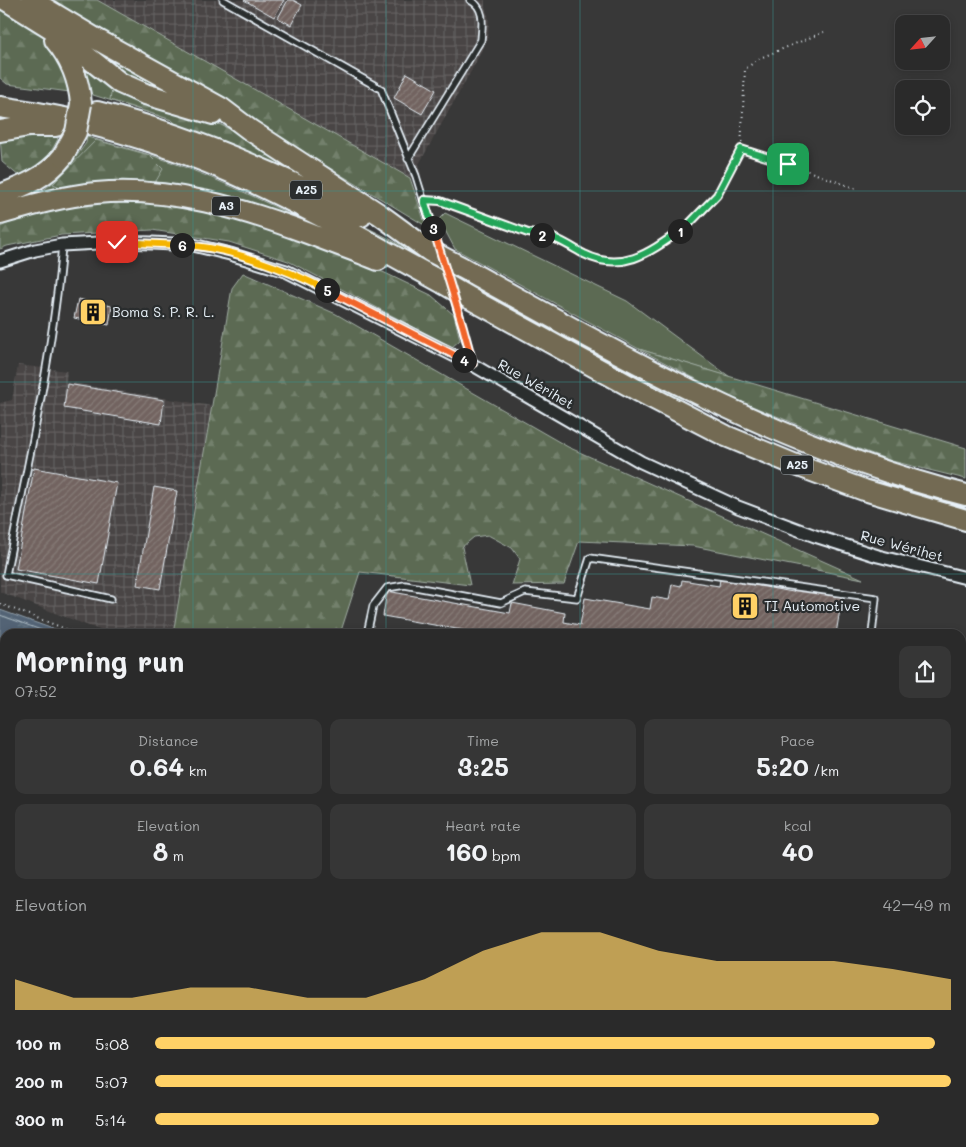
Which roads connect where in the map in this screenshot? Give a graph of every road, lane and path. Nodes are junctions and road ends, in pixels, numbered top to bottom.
1 (223, 0) edge
2 (470, 0) edge
3 (18, 3) edge
4 (824, 32) dead end
5 (0, 94) edge
6 (0, 107) edge
7 (0, 131) edge
8 (125, 134) junction
9 (741, 149) junction
10 (408, 159) junction
11 (59, 161) junction
12 (858, 189) dead end
13 (0, 195) edge
14 (424, 200) junction
15 (0, 207) edge
16 (0, 214) edge
17 (62, 245) junction
18 (0, 261) edge
19 (444, 266) junction
20 (473, 364) junction
21 (966, 494) edge
22 (966, 520) edge
23 (966, 578) edge
24 (111, 599) dead end
25 (0, 604) edge
26 (66, 629) edge
27 (368, 629) edge
28 (873, 629) edge

1 - 10 lane
2 - 10 lane
3 - 11 highway, bridge
3 - 19 highway
4 - 9 path
5 - 19 highway, A25
6 - 8 highway, A25
7 - 8 highway
8 - 19 highway, A25
9 - 12 path
9 - 14 path
10 - 14 lane
11 - 13 highway
11 - 15 highway
14 - 19 lane
16 - 19 highway, A3
17 - 18 street, Rue Wérihet
17 - 20 street, Rue Wérihet
17 - 24 lane
19 - 20 lane
19 - 21 highway, A25
19 - 22 highway, A25, bridge
20 - 23 street, Rue Wérihet
25 - 26 path
27 - 28 lane

